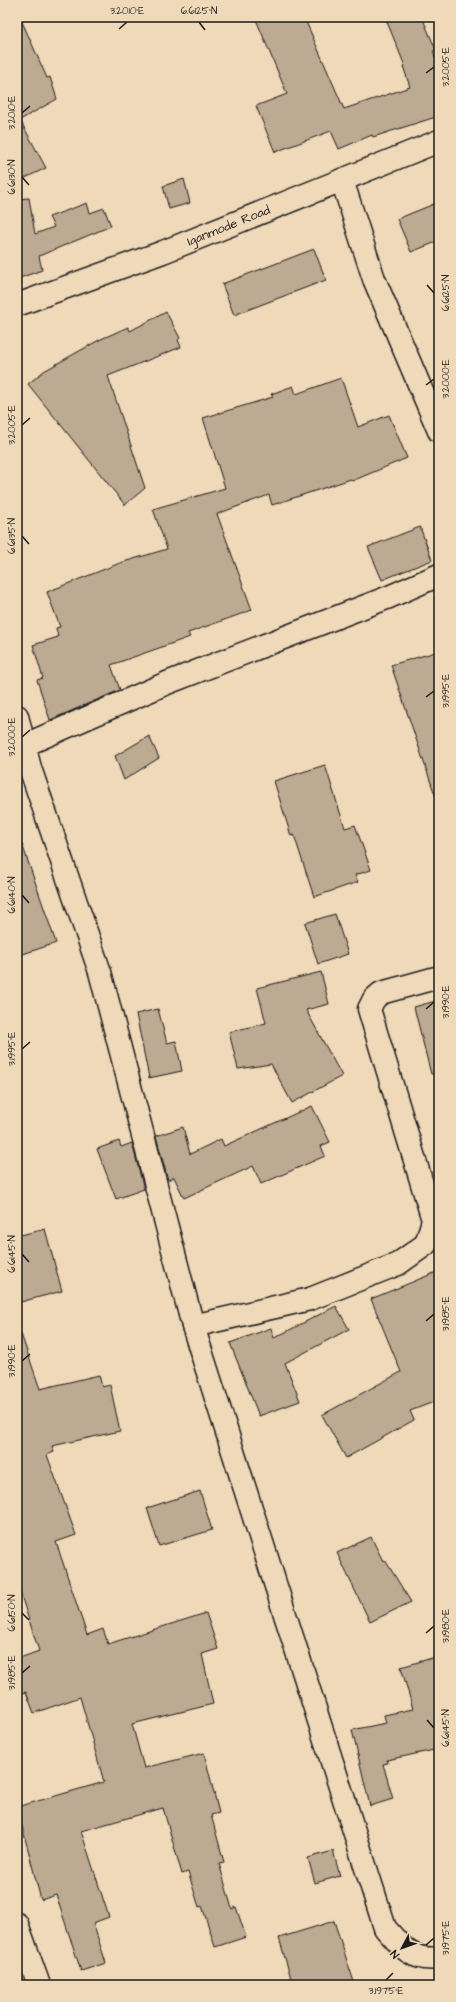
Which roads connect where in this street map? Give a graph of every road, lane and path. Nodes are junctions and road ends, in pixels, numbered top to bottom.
1 (439, 141) edge
2 (342, 180) junction
3 (17, 305) edge
4 (439, 431) edge
5 (439, 575) edge
6 (17, 716) edge
7 (25, 745) junction
8 (23, 770) edge
9 (439, 977) edge
10 (193, 1326) junction
11 (17, 1924) edge
12 (439, 1958) edge
13 (39, 1985) edge

1 - 2 street, Iganmode Road
2 - 3 street, Iganmode Road
2 - 4 street
5 - 7 street
6 - 7 street
7 - 8 street
8 - 10 street
9 - 10 street
10 - 12 street
11 - 13 street

